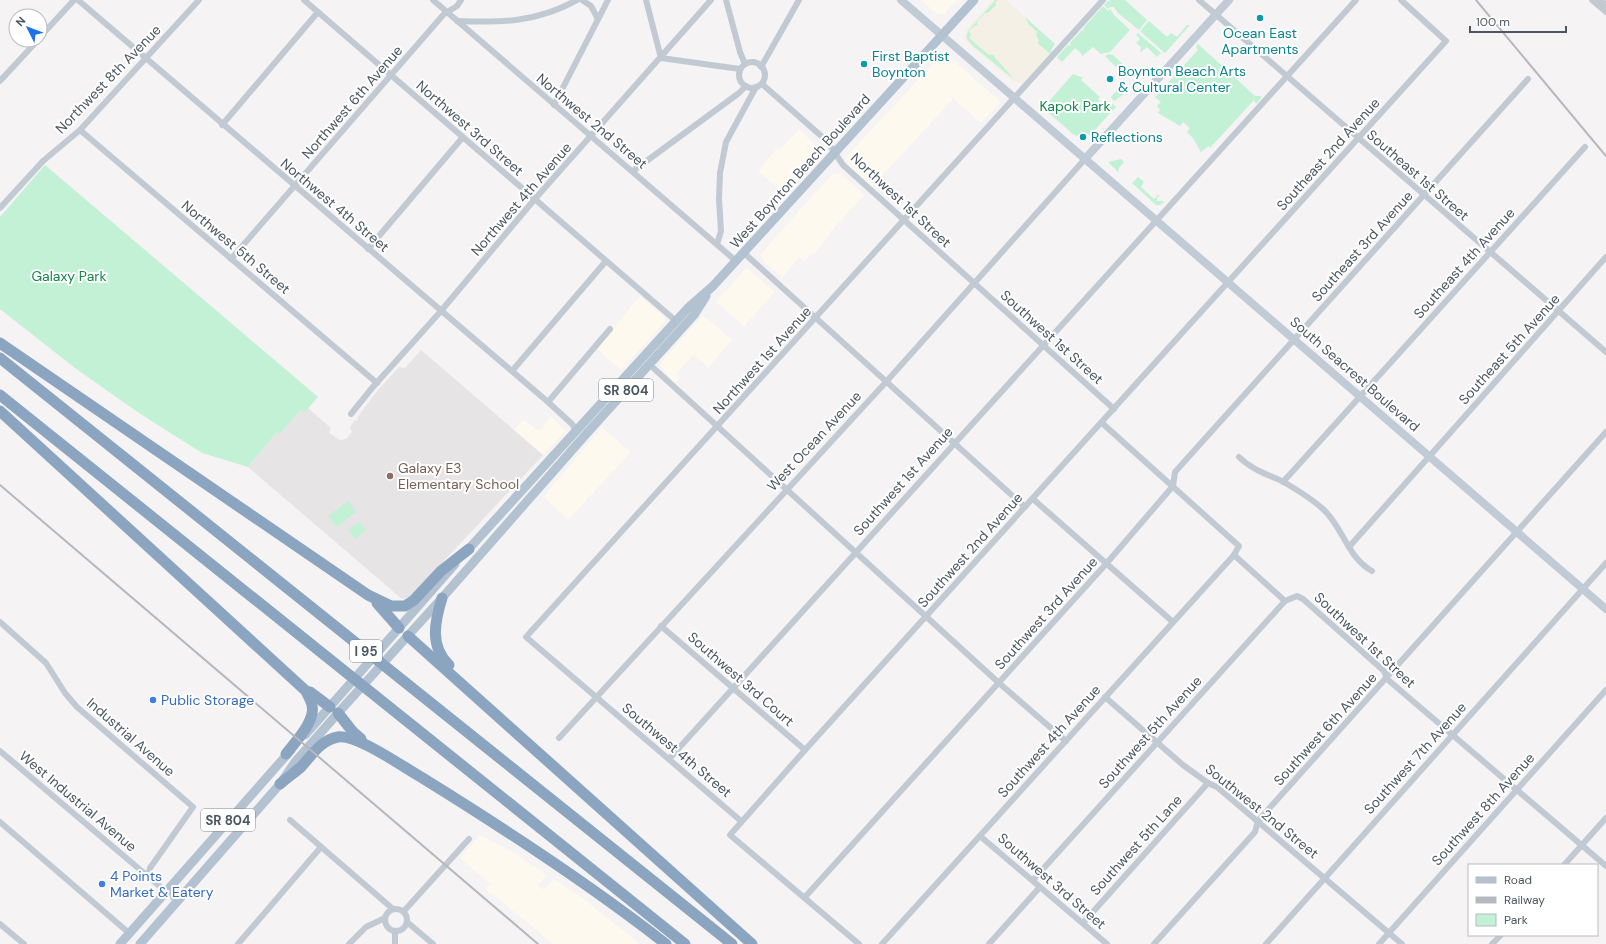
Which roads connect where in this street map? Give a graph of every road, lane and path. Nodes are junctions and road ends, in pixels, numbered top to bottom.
1 (74, 0) edge
2 (78, 0) edge
3 (199, 0) edge
4 (304, 0) edge
5 (433, 0) edge
6 (461, 0) edge
7 (577, 0) edge
8 (582, 0) edge
9 (608, 0) edge
10 (646, 0) edge
11 (711, 0) edge
12 (726, 0) edge
13 (799, 0) edge
14 (901, 0) edge
15 (974, 0) edge
16 (1104, 0) edge
17 (1199, 0) edge
18 (1228, 0) edge
19 (1356, 0) edge
20 (1401, 0) edge
21 (1592, 0) edge
22 (1600, 0) edge
23 (438, 2) edge
24 (1606, 5) edge
25 (318, 12) junction
26 (446, 12) junction
27 (1606, 12) edge
28 (1216, 15) junction
29 (598, 19) junction
30 (457, 21) junction
31 (48, 28) edge
32 (942, 36) junction
33 (31, 48) edge
34 (146, 58) junction
35 (661, 58) junction
36 (745, 64) junction
37 (761, 68) junction
38 (740, 69) junction
39 (391, 74) junction
40 (1287, 76) junction
41 (1528, 79) dead end
42 (0, 81) edge
43 (762, 84) junction
44 (746, 86) junction
45 (756, 87) junction
46 (1015, 98) junction
47 (554, 105) junction
48 (222, 125) junction
49 (80, 130) junction
50 (591, 137) junction
51 (463, 138) junction
52 (1358, 138) junction
53 (1585, 147) dead end
54 (835, 153) junction
55 (1085, 159) junction
56 (633, 170) junction
57 (295, 187) junction
58 (1423, 195) junction
59 (534, 200) junction
60 (0, 208) edge
61 (904, 221) junction
62 (1157, 221) junction
63 (717, 244) junction
64 (368, 249) junction
65 (1490, 252) junction
66 (744, 253) junction
67 (1606, 257) edge
68 (231, 259) junction
69 (606, 261) junction
70 (736, 261) junction
71 (974, 283) junction
72 (1228, 283) junction
73 (711, 289) junction
74 (441, 311) junction
75 (1558, 311) junction
76 (815, 318) junction
77 (676, 321) junction
78 (610, 329) dead end
79 (1294, 339) junction
80 (0, 343) edge
81 (1044, 346) junction
82 (1606, 352) edge
83 (0, 358) edge
84 (649, 364) junction
85 (512, 372) junction
86 (886, 382) junction
87 (377, 383) junction
88 (0, 395) edge
89 (1361, 396) junction
90 (548, 402) junction
91 (1114, 409) junction
92 (0, 411) edge
93 (351, 414) dead end
94 (1102, 423) junction
95 (717, 427) junction
96 (576, 430) junction
97 (1606, 432) edge
98 (954, 444) junction
99 (1429, 456) junction
100 (1239, 457) dead end
101 (1284, 482) junction
102 (1173, 486) junction
103 (538, 489) junction
104 (787, 489) junction
105 (1033, 499) junction
106 (1025, 507) junction
107 (1518, 532) junction
108 (1348, 547) junction
109 (469, 549) junction
110 (855, 551) junction
111 (1234, 555) junction
112 (1606, 563) edge
113 (1106, 564) junction
114 (1372, 571) dead end
115 (1583, 589) junction
116 (368, 595) junction
117 (442, 598) junction
118 (1285, 601) junction
119 (1606, 609) edge
120 (927, 616) junction
121 (0, 622) edge
122 (1173, 622) junction
123 (661, 626) junction
124 (399, 628) junction
125 (408, 636) junction
126 (1387, 679) junction
127 (999, 683) junction
128 (733, 688) junction
129 (1606, 690) edge
130 (306, 691) junction
131 (474, 694) junction
132 (597, 697) junction
133 (1105, 697) junction
134 (334, 710) junction
135 (303, 734) junction
136 (1452, 735) junction
137 (559, 738) dead end
138 (1066, 741) junction
139 (1158, 742) junction
140 (316, 744) junction
141 (805, 750) junction
142 (0, 751) edge
143 (286, 754) joint
144 (381, 754) junction
145 (669, 759) junction
146 (1208, 783) junction
147 (280, 784) joint
148 (1517, 790) junction
149 (1606, 818) edge
150 (290, 820) dead end
151 (741, 821) junction
152 (1258, 821) junction
153 (0, 822) edge
154 (980, 836) junction
155 (470, 839) dead end
156 (1582, 845) junction
157 (321, 847) junction
158 (1565, 864) edge
159 (1606, 866) edge
160 (148, 876) junction
161 (1325, 878) junction
162 (1032, 880) junction
163 (1040, 887) junction
164 (166, 892) junction
165 (805, 897) junction
166 (177, 901) junction
167 (393, 909) junction
168 (404, 911) junction
169 (385, 918) junction
170 (407, 922) junction
171 (1083, 923) junction
172 (0, 924) edge
173 (395, 931) junction
174 (129, 933) junction
175 (1389, 933) junction
176 (1499, 936) edge
177 (1100, 938) junction
178 (24, 944) edge
179 (120, 944) edge
180 (140, 944) edge
181 (238, 944) edge
182 (349, 944) edge
183 (395, 944) edge
184 (432, 944) edge
185 (666, 944) edge
186 (685, 944) edge
187 (732, 944) edge
188 (752, 944) edge
189 (859, 944) edge
190 (882, 944) edge
191 (989, 944) edge
192 (1096, 944) edge
193 (1107, 944) edge
194 (1154, 944) edge
195 (1266, 944) edge
196 (1379, 944) edge
197 (1402, 944) edge
198 (1492, 944) edge

1 - 31 street
2 - 34 street, Northwest 4th Street
3 - 34 street, Northwest 8th Avenue
4 - 25 street, Northwest 3rd Street
5 - 23 street, Northwest 2nd Street
6 - 26 street, Northwest 6th Avenue
7 - 30 street
8 - 29 street
9 - 29 street
10 - 35 street
11 - 35 street, Northwest 4th Avenue
12 - 36 street
13 - 37 street
14 - 32 street, South Seacrest Boulevard
15 - 32 main road, SR 804
16 - 46 street, Northwest 1st Avenue
17 - 28 street, Southeast 1st Street
18 - 28 street
19 - 40 street, Southwest 1st Avenue
20 - 52 street, Southeast 2nd Avenue
21 - 27 street
22 - 24 street
23 - 26 street, Northwest 2nd Street
25 - 39 street, Northwest 3rd Street
25 - 48 street
26 - 30 street, Northwest 2nd Street
26 - 39 street, Northwest 6th Avenue
28 - 40 street, Southeast 1st Street
28 - 55 street
29 - 47 street
30 - 47 street, Northwest 2nd Street
32 - 46 street, South Seacrest Boulevard
32 - 54 main road, West Boynton Beach Boulevard / SR 804
33 - 42 street
34 - 48 street, Northwest 4th Street
34 - 49 street, Northwest 8th Avenue
35 - 38 street
35 - 50 street, Northwest 4th Avenue
36 - 37 street
36 - 38 street
37 - 43 street
38 - 44 street
39 - 51 street, Northwest 3rd Street
39 - 57 street, Northwest 6th Avenue
40 - 52 street, Southeast 1st Street
40 - 62 street, Southwest 1st Avenue
41 - 58 street, Southeast 3rd Avenue
43 - 45 street
43 - 54 street, Northwest 1st Street
44 - 45 street
44 - 56 street
45 - 63 street
46 - 55 street, South Seacrest Boulevard
46 - 61 street, Northwest 1st Avenue
47 - 50 street, Northwest 2nd Street
48 - 57 street, Northwest 4th Street
49 - 60 street, Northwest 8th Avenue
49 - 68 street, Northwest 5th Street
50 - 56 street, Northwest 2nd Street
50 - 59 street, Northwest 4th Avenue
51 - 59 street, Northwest 3rd Street
51 - 64 street
52 - 58 street, Southeast 1st Street
52 - 72 street, Southeast 2nd Avenue
53 - 65 street, Southeast 4th Avenue
54 - 61 street, Northwest 1st Street
54 - 66 main road, West Boynton Beach Boulevard / SR 804
55 - 62 street, South Seacrest Boulevard
55 - 71 street, West Ocean Avenue
56 - 63 street, Northwest 2nd Street
57 - 64 street, Northwest 4th Street
57 - 68 street, Northwest 6th Avenue
58 - 65 street, Southeast 1st Street
58 - 79 street, Southeast 3rd Avenue
59 - 69 street, Northwest 3rd Street
59 - 74 street, Northwest 4th Avenue
61 - 71 street, Northwest 1st Street
61 - 76 street, Northwest 1st Avenue
62 - 72 street, South Seacrest Boulevard
62 - 81 street, Southwest 1st Avenue
63 - 70 street, Northwest 2nd Street
64 - 74 street, Northwest 4th Street
65 - 75 street, Southeast 1st Street
65 - 89 street, Southeast 4th Avenue
66 - 70 main road, West Boynton Beach Boulevard / SR 804
66 - 76 street
67 - 75 street, Southeast 5th Avenue
68 - 87 street, Northwest 5th Street
69 - 77 street, Northwest 3rd Street
69 - 85 street
70 - 73 main road, West Boynton Beach Boulevard / SR 804
71 - 81 street, Southwest 1st Street
71 - 86 street, West Ocean Avenue
72 - 79 street, South Seacrest Boulevard
72 - 91 street, Southwest 2nd Avenue
73 - 77 main road, West Boynton Beach Boulevard / SR 804
73 - 84 main road, West Boynton Beach Boulevard / SR 804
74 - 85 street, Northwest 4th Street
74 - 87 street, Northwest 4th Avenue
75 - 82 street, Southeast 1st Street
75 - 99 street, Southeast 5th Avenue
76 - 86 street
76 - 95 street, Northwest 1st Avenue
77 - 96 main road, West Boynton Beach Boulevard / SR 804
78 - 90 street
79 - 89 street, South Seacrest Boulevard
79 - 102 street, Southwest 3rd Avenue
80 - 116 highway
81 - 91 street, Southwest 1st Street
81 - 98 street, Southwest 1st Avenue
83 - 187 highway, I 95
84 - 95 street
84 - 103 main road, West Boynton Beach Boulevard / SR 804
85 - 90 street, Northwest 4th Street
86 - 98 street
86 - 104 street, West Ocean Avenue
87 - 93 street, Northwest 4th Avenue
88 - 186 highway, I 95
89 - 99 street, South Seacrest Boulevard
89 - 101 street
90 - 96 street, Northwest 4th Street
91 - 94 street, Southwest 2nd Avenue
92 - 130 highway
94 - 102 street
94 - 105 street, Southwest 2nd Avenue
95 - 104 street
95 - 132 street, Northwest 1st Avenue
96 - 103 main road
96 - 109 main road, West Boynton Beach Boulevard / SR 804
97 - 107 street, Southwest 6th Avenue
98 - 106 street
98 - 110 street, Southwest 1st Avenue
99 - 107 street, South Seacrest Boulevard
99 - 108 street
100 - 101 street
101 - 108 street
102 - 111 street
102 - 113 street, Southwest 3rd Avenue
103 - 117 main road, West Boynton Beach Boulevard / SR 804
104 - 110 street
104 - 123 street, West Ocean Avenue
105 - 106 street, Southwest 2nd Avenue
105 - 113 street
106 - 120 street, Southwest 2nd Avenue
107 - 115 street, South Seacrest Boulevard
107 - 126 street, Southwest 6th Avenue
108 - 114 street
109 - 116 highway
109 - 124 main road, West Boynton Beach Boulevard / SR 804
110 - 120 street
110 - 128 street, Southwest 1st Avenue
111 - 118 street
111 - 122 street, Southwest 4th Avenue
112 - 115 street, Southwest 7th Avenue
113 - 122 street
113 - 127 street, Southwest 3rd Avenue
115 - 119 street, South Seacrest Boulevard
115 - 136 street, Southwest 7th Avenue
116 - 124 highway
117 - 125 main road, West Boynton Beach Boulevard / SR 804
117 - 131 highway
118 - 126 street, Southwest 1st Street
118 - 139 street, Southwest 5th Avenue
120 - 127 street
120 - 141 street, Southwest 2nd Avenue
121 - 160 street, Industrial Avenue
122 - 133 street, Southwest 4th Avenue
123 - 128 street, Southwest 3rd Court
123 - 132 street, West Ocean Avenue
124 - 125 main road
124 - 134 main road, West Boynton Beach Boulevard / SR 804
125 - 131 highway
125 - 134 main road, West Boynton Beach Boulevard / SR 804
126 - 136 street, Southwest 1st Street
126 - 152 street, Southwest 6th Avenue
127 - 138 street
127 - 165 street, Southwest 3rd Avenue
128 - 141 street, Southwest 3rd Court
128 - 145 street, Southwest 1st Avenue
129 - 148 street, Southwest 8th Avenue
130 - 134 highway
130 - 135 highway
131 - 188 highway
132 - 137 street, West Ocean Avenue
132 - 145 street, Southwest 4th Street
133 - 138 street, Southwest 4th Avenue
133 - 139 street, Southwest 2nd Street
134 - 135 main road, West Boynton Beach Boulevard / SR 804
134 - 140 main road, West Boynton Beach Boulevard / SR 804
134 - 144 highway
135 - 143 highway
136 - 148 street, Southwest 1st Street
136 - 161 street, Southwest 7th Avenue
138 - 154 street, Southwest 4th Avenue
139 - 146 street, Southwest 2nd Street
139 - 162 street, Southwest 5th Avenue
140 - 144 highway
140 - 147 highway
141 - 151 street, Southwest 2nd Avenue
142 - 160 street, West Industrial Avenue
143 - 164 main road, SR 804
144 - 185 highway
145 - 151 street, Southwest 4th Street
146 - 152 street, Southwest 2nd Street
146 - 171 street, Southwest 5th Lane
147 - 166 main road, SR 804
148 - 156 street, Southwest 1st Street
148 - 175 street, Southwest 8th Avenue
149 - 156 street
150 - 157 street
151 - 165 street, Southwest 2nd Avenue
152 - 161 street, Southwest 2nd Street
152 - 194 street, Southwest 6th Avenue
153 - 174 street
154 - 162 street, Southwest 3rd Street
154 - 190 street, Southwest 4th Avenue
155 - 168 street
156 - 158 street
156 - 159 street, Southwest 1st Street
157 - 167 street
157 - 181 street
160 - 164 street, West Industrial Avenue
161 - 175 street, Southwest 2nd Street
161 - 195 street, Southwest 7th Avenue
162 - 163 street, Southwest 3rd Street
163 - 171 street, Southwest 3rd Street
163 - 191 street
164 - 166 street, West Industrial Avenue
164 - 174 main road, SR 804
165 - 189 street
166 - 180 main road, SR 804
167 - 168 street
167 - 169 street
168 - 170 street
169 - 173 street
169 - 182 street
170 - 173 street
170 - 184 street
171 - 177 street, Southwest 3rd Street
172 - 178 street
173 - 183 street
174 - 179 main road, SR 804
175 - 196 street, Southwest 8th Avenue
175 - 197 street, Southwest 2nd Street
176 - 198 street
177 - 192 street
177 - 193 street, Southwest 3rd Street

